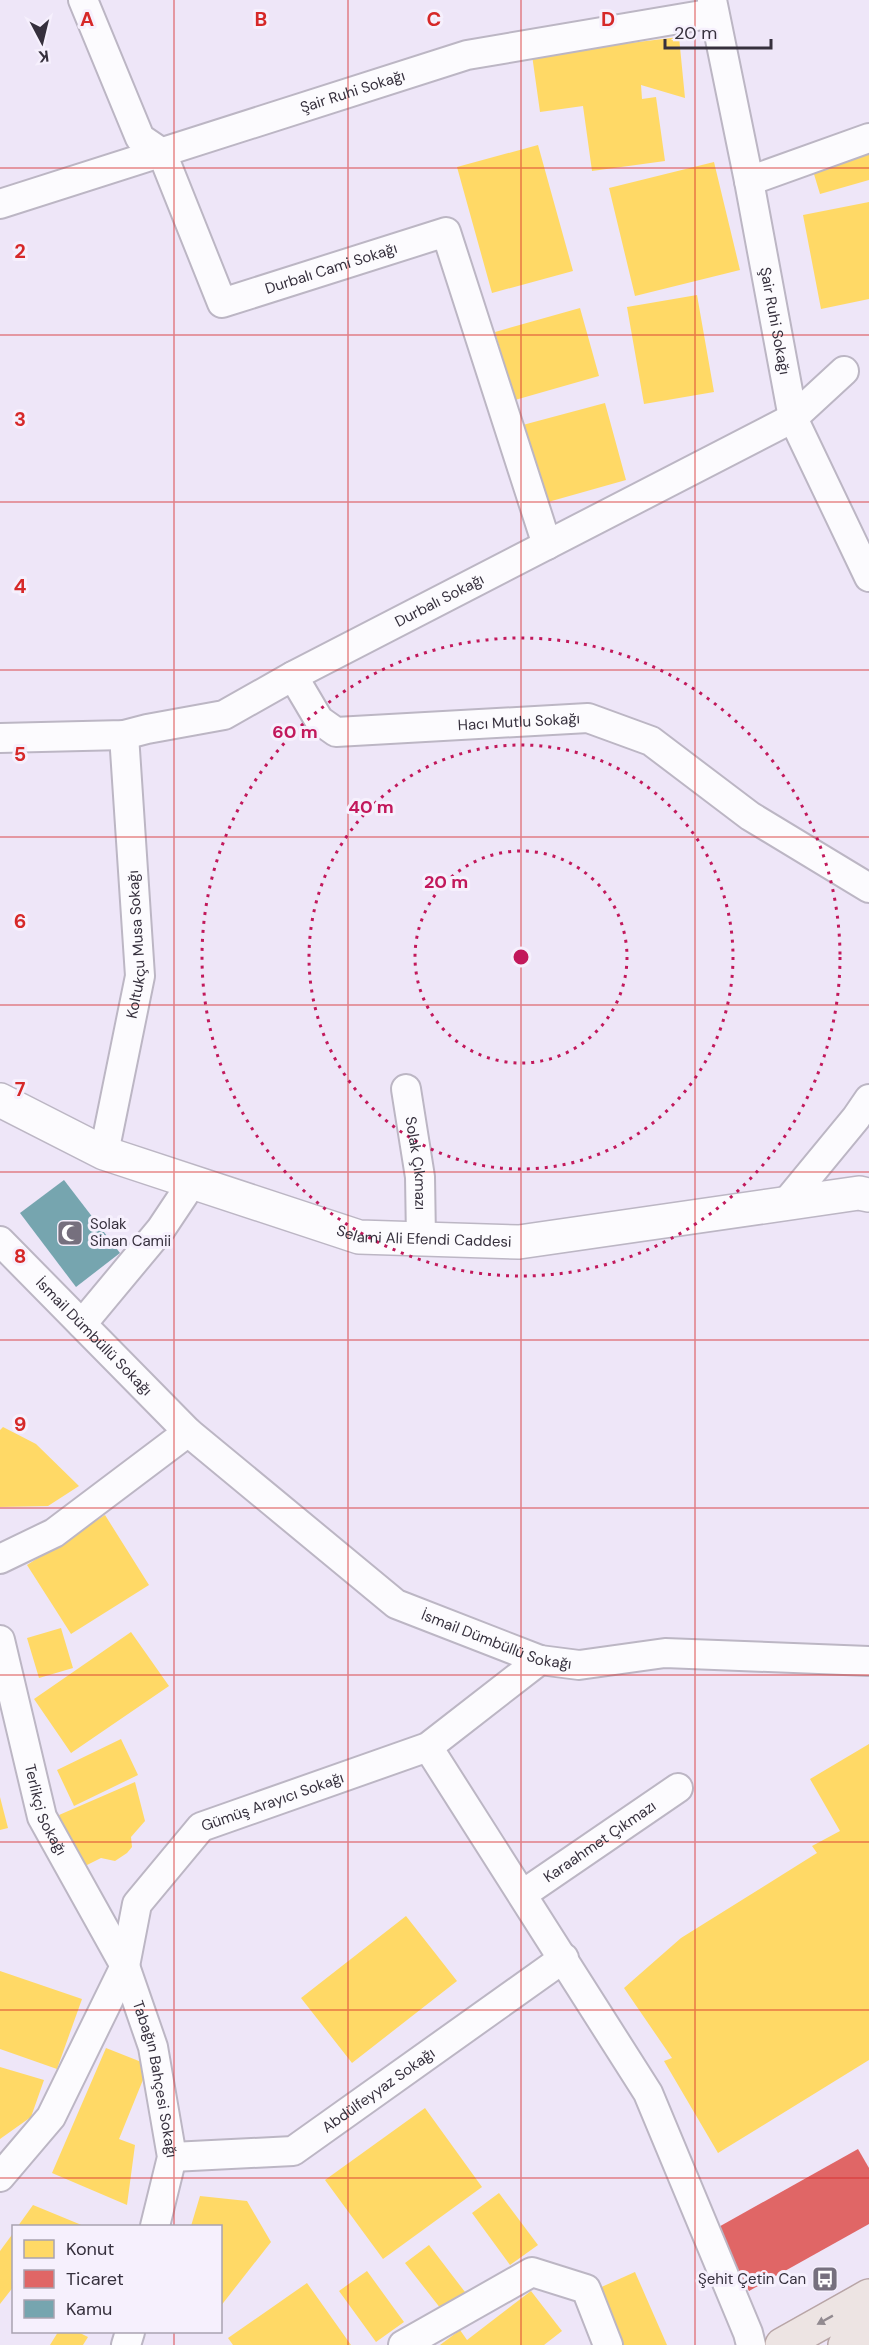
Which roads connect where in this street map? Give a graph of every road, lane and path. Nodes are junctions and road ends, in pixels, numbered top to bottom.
1 (83, 0) edge
2 (713, 6) edge
3 (869, 138) edge
4 (162, 153) junction
5 (749, 181) junction
6 (0, 204) edge
7 (844, 371) dead end
8 (793, 418) junction
9 (547, 545) junction
10 (869, 577) edge
11 (293, 676) junction
12 (124, 735) junction
13 (0, 738) edge
14 (869, 888) edge
15 (406, 1089) dead end
16 (869, 1099) edge
17 (0, 1100) edge
18 (104, 1153) junction
19 (193, 1181) junction
20 (869, 1195) edge
21 (786, 1203) junction
22 (421, 1239) junction
23 (0, 1240) edge
24 (82, 1324) junction
25 (188, 1432) junction
26 (0, 1558) edge
27 (0, 1640) edge
28 (540, 1660) junction
29 (869, 1661) edge
30 (428, 1747) junction
31 (678, 1788) dead end
32 (523, 1894) junction
33 (564, 1958) junction
34 (125, 1966) junction
35 (172, 2157) junction
36 (0, 2176) edge
37 (155, 2225) edge
38 (869, 2296) edge
39 (869, 2330) edge
40 (403, 2345) edge
41 (608, 2345) edge
42 (751, 2345) edge
43 (782, 2345) edge
44 (844, 2345) edge

1 - 4 street
2 - 4 street, Şair Ruhi Sokağı
2 - 5 street, Şair Ruhi Sokağı
3 - 5 street
4 - 6 street, Şair Ruhi Sokağı
4 - 9 street, Durbalı Cami Sokağı
5 - 8 street, Şair Ruhi Sokağı
7 - 8 street, Durbalı Sokağı
8 - 9 street, Durbalı Sokağı
8 - 10 street, Şair Ruhi Sokağı
9 - 11 street, Durbalı Sokağı
11 - 12 street, Durbalı Sokağı
11 - 14 street, Hacı Mutlu Sokağı
12 - 13 street, Durbalı Sokağı
12 - 18 street, Koltukçu Musa Sokağı
15 - 22 street, Solak Çıkmazı
16 - 21 street
17 - 18 street, Selami Ali Efendi Caddesi
18 - 19 street, Selami Ali Efendi Caddesi
19 - 22 street, Selami Ali Efendi Caddesi
19 - 24 street
20 - 21 street, Selami Ali Efendi Caddesi
21 - 22 street, Selami Ali Efendi Caddesi
23 - 24 street, İsmail Dümbüllü Sokağı
24 - 25 street, İsmail Dümbüllü Sokağı
25 - 26 street
25 - 28 street, İsmail Dümbüllü Sokağı
27 - 34 street, Terlikçi Sokağı
28 - 29 street, İsmail Dümbüllü Sokağı
28 - 30 street, Gümüş Arayıcı Sokağı
30 - 32 street
30 - 34 street, Gümüş Arayıcı Sokağı
31 - 32 street, Karaahmet Çıkmazı
32 - 33 street
33 - 35 street, Abdülfeyyaz Sokağı
33 - 42 street
34 - 35 street, Tabağın Bahçesi Sokağı
34 - 36 street, Gümüş Arayıcı Sokağı
35 - 37 street, Tabağın Bahçesi Sokağı
38 -> 43 main road
39 - 44 main road
40 - 41 street

